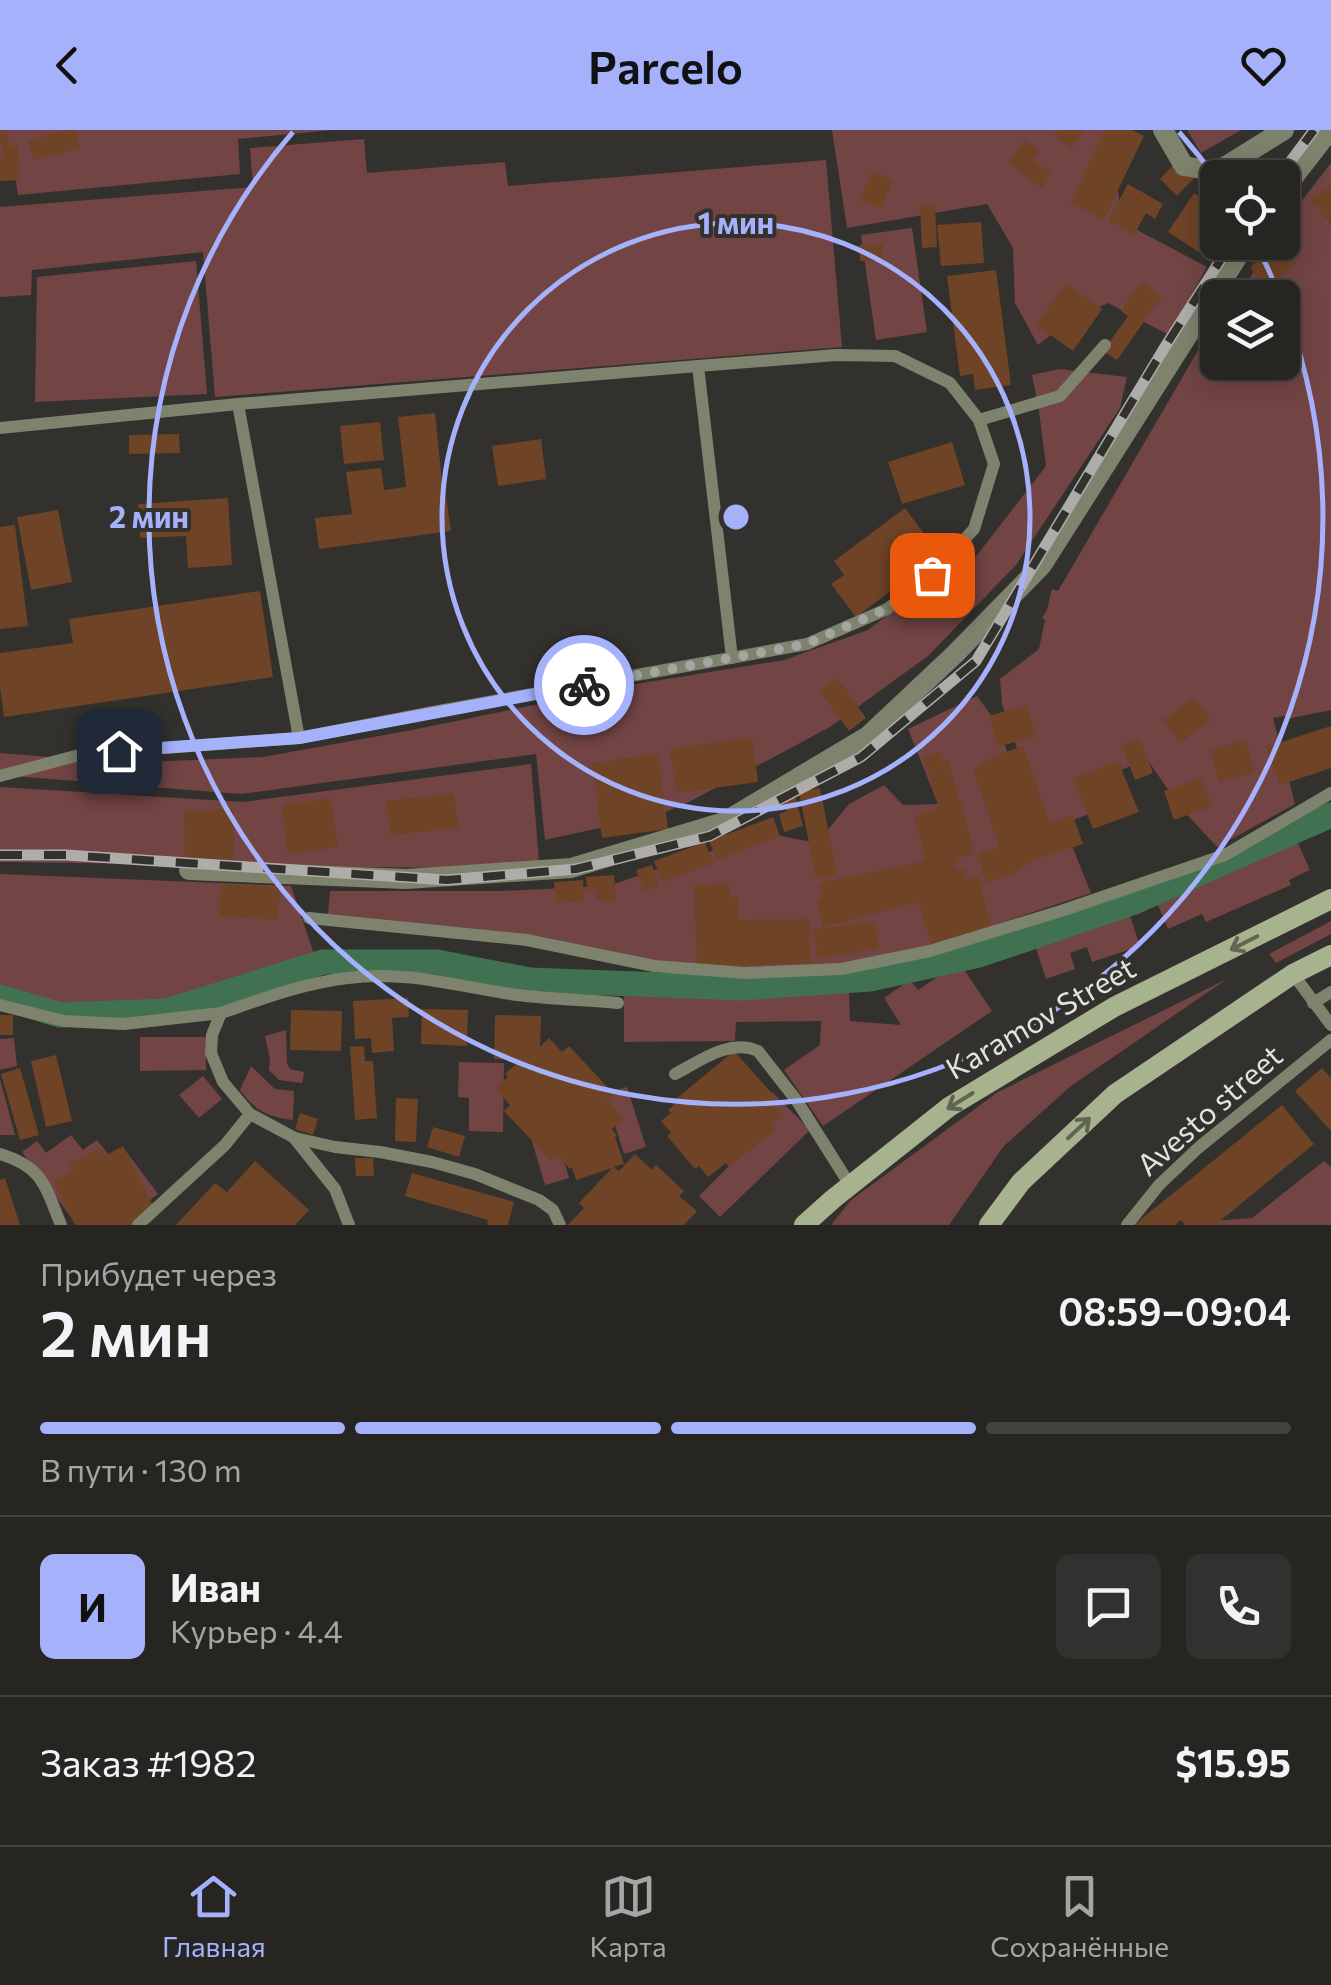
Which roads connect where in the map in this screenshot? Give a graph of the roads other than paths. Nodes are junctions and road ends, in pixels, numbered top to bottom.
1 (1163, 130) edge
2 (1284, 130) edge
3 (1330, 130) edge
4 (1300, 169) edge
5 (1236, 260) edge
6 (1105, 345) dead end
7 (698, 366) junction
8 (238, 404) junction
9 (979, 420) junction
10 (0, 428) edge
11 (732, 658) junction
12 (299, 738) junction
13 (0, 776) edge
14 (1331, 793) edge
15 (189, 870) dead end
16 (1331, 899) edge
17 (309, 918) dead end
18 (1331, 955) edge
19 (1292, 974) junction
20 (1331, 992) edge
21 (618, 1003) dead end
22 (1313, 1003) junction
23 (0, 1005) edge
24 (221, 1014) junction
25 (1331, 1025) edge
26 (1331, 1040) edge
27 (675, 1074) dead end
28 (250, 1114) junction
29 (295, 1138) junction
30 (0, 1154) edge
31 (850, 1185) junction
32 (61, 1225) edge
33 (138, 1225) edge
34 (349, 1225) edge
35 (560, 1225) edge
36 (804, 1225) edge
37 (989, 1225) edge
38 (1127, 1225) edge

1 - 2 street
3 - 4 street
5 - 15 street
6 - 9 lane
7 - 8 lane
7 - 9 lane
7 - 11 lane
8 - 10 lane
8 - 12 lane
9 - 11 lane
11 - 12 lane
12 - 13 lane
14 - 17 lane
16 -> 31 main road, Karamov Street
18 - 19 main road
19 - 22 lane
37 -> 19 main road
20 - 22 lane
21 - 24 lane
22 - 25 lane
23 - 24 lane
24 - 28 lane
26 - 38 lane, Avesto street
27 - 31 lane
28 - 29 lane
28 - 33 lane
29 - 34 lane
29 - 35 lane
30 - 32 lane
31 - 36 main road, Karamov Street

